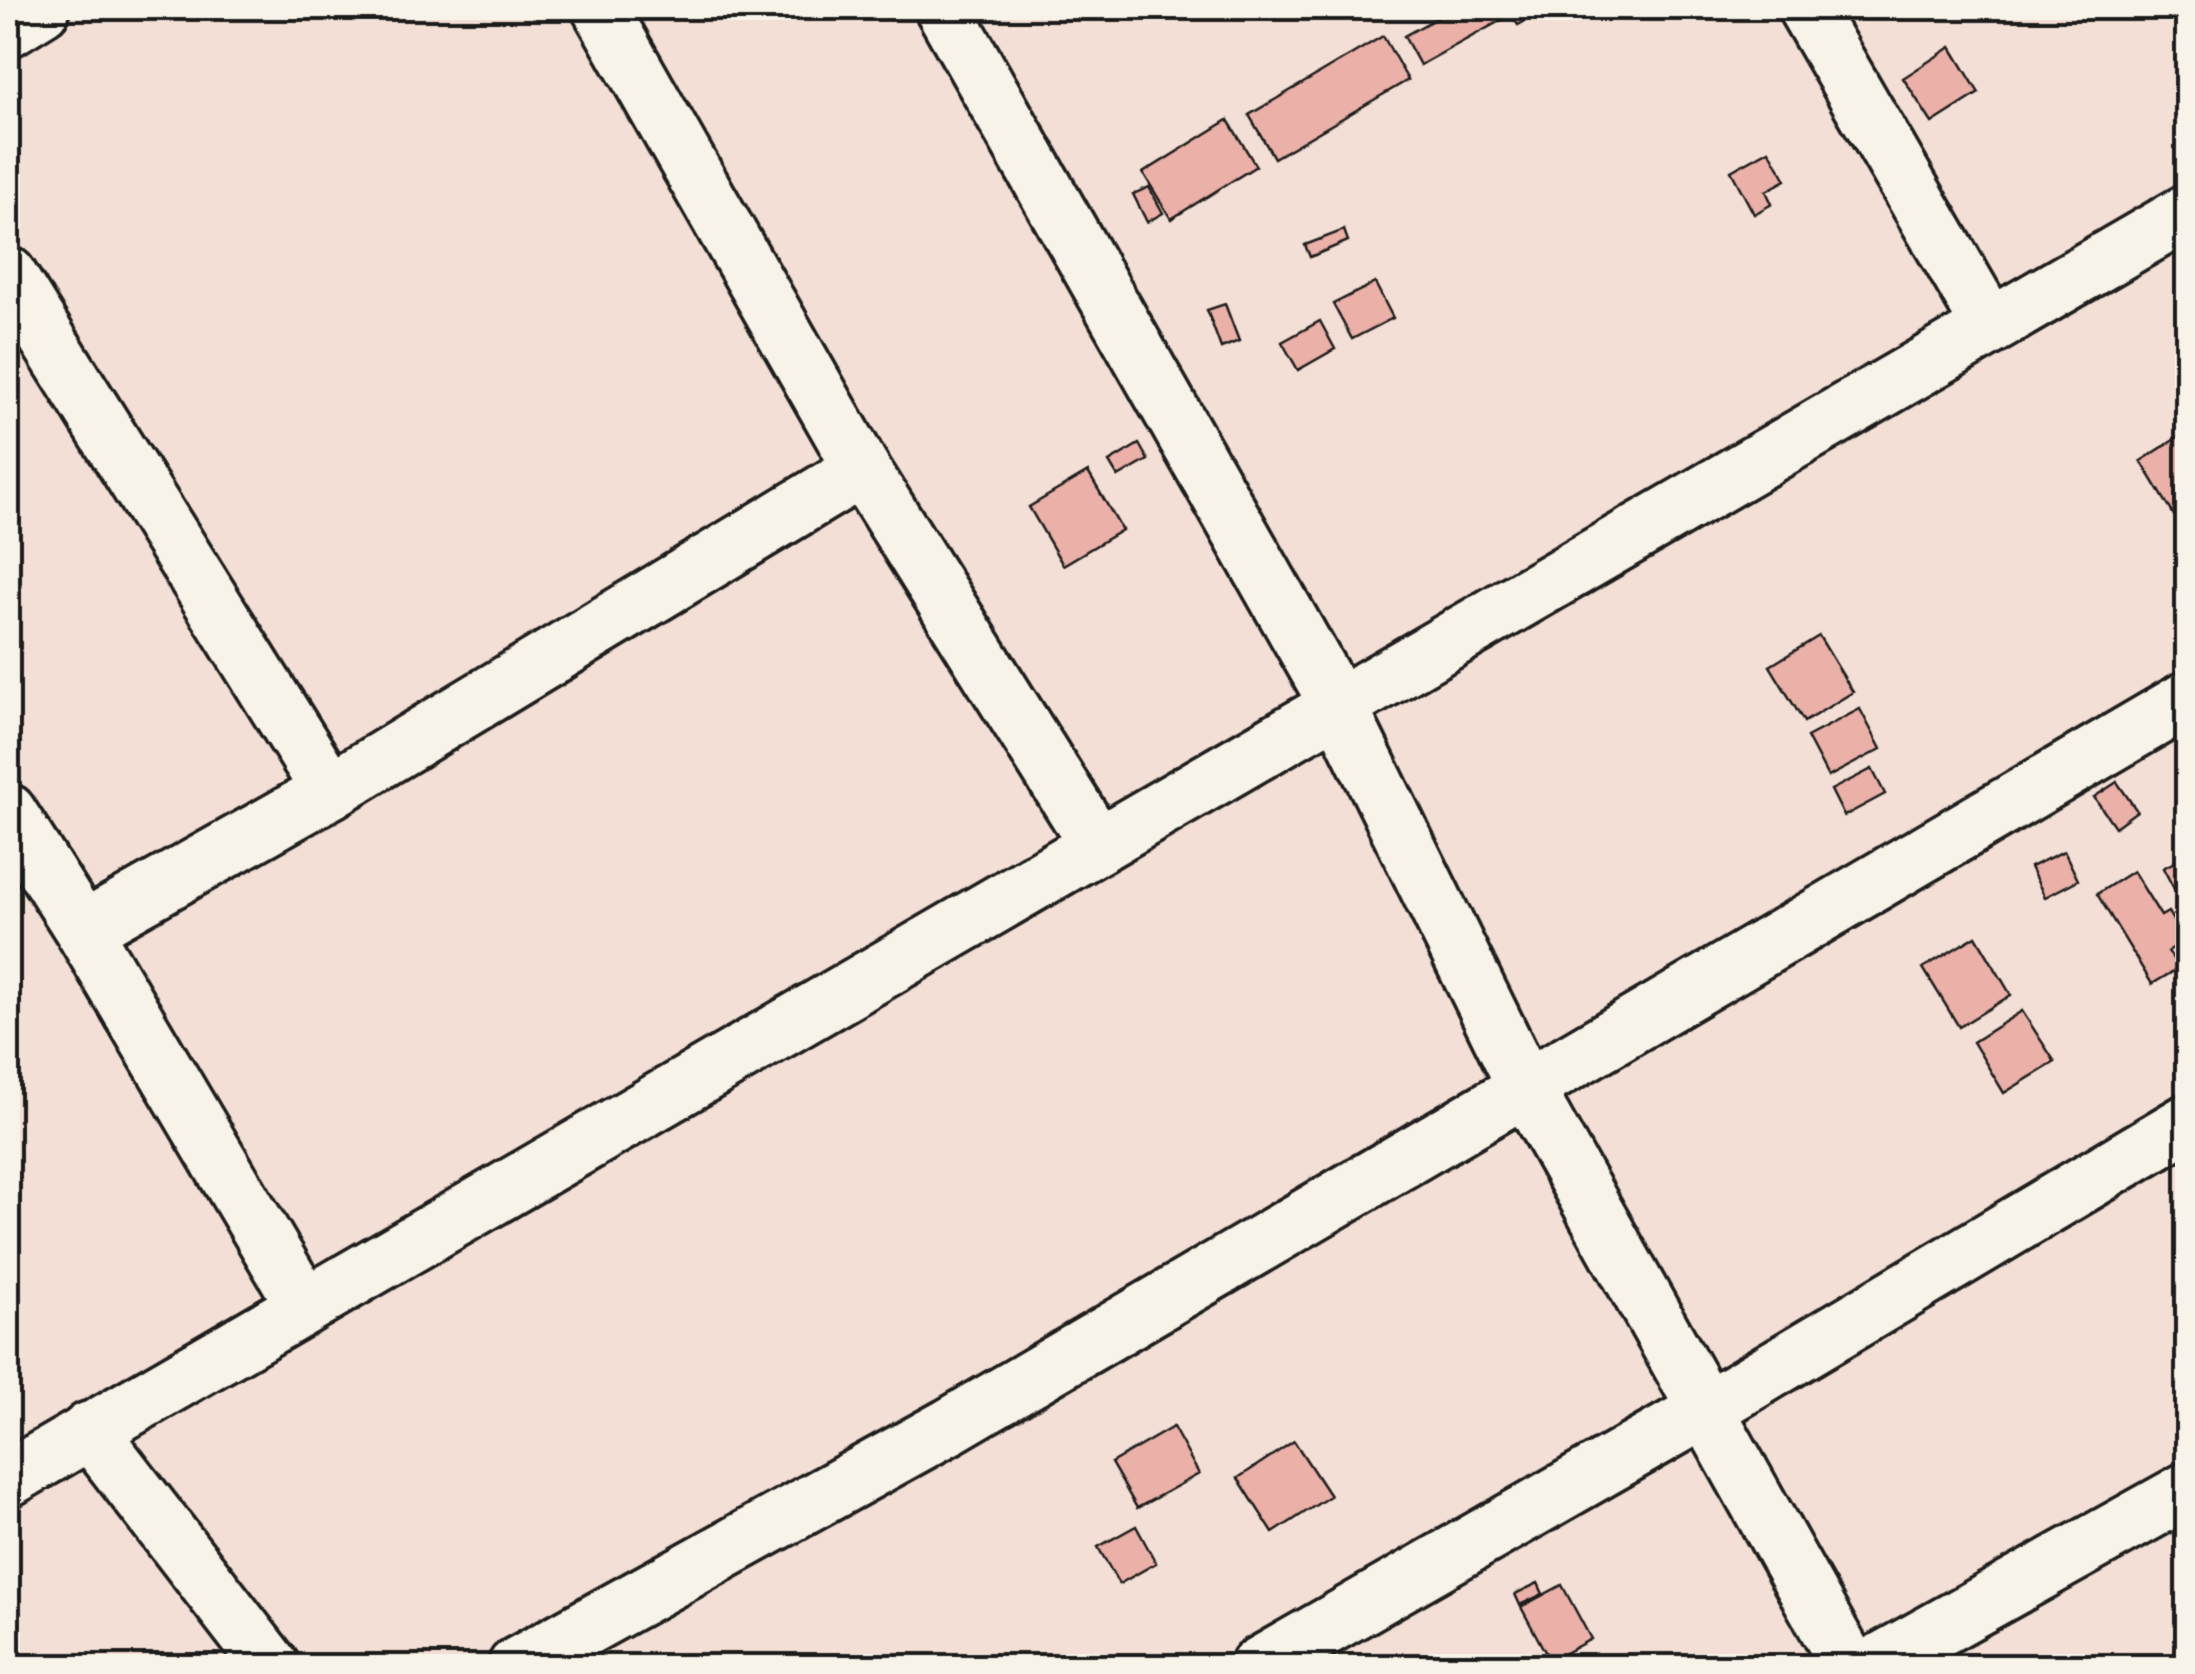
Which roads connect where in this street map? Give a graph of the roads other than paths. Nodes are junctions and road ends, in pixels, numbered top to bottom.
1 (42, 8) edge
2 (600, 8) edge
3 (943, 8) edge
4 (1806, 8) edge
5 (8, 28) edge
6 (2188, 212) edge
7 (8, 274) edge
8 (1990, 326) junction
9 (862, 470) junction
10 (2188, 699) edge
11 (1338, 705) junction
12 (330, 792) junction
13 (8, 812) edge
14 (1097, 844) junction
15 (82, 930) junction
16 (1526, 1088) junction
17 (2188, 1122) edge
18 (304, 1305) junction
19 (1705, 1410) junction
20 (89, 1430) junction
21 (8, 1479) edge
22 (2188, 1490) edge
23 (271, 1666) edge
24 (516, 1666) edge
25 (1258, 1666) edge
26 (1848, 1666) edge
27 (1872, 1666) edge

1 - 5 street
2 - 9 street
3 - 11 street
4 - 8 street
6 - 8 street
7 - 12 street
8 - 11 street
9 - 12 street
9 - 14 street
10 - 16 street
11 - 14 street
11 - 16 street
12 - 15 street
13 - 15 street
14 - 18 street
15 - 18 street
16 - 19 street
16 - 24 street
17 - 19 street
18 - 20 street
19 - 25 street
19 - 26 street
20 - 21 street
20 - 23 street
22 - 27 street

